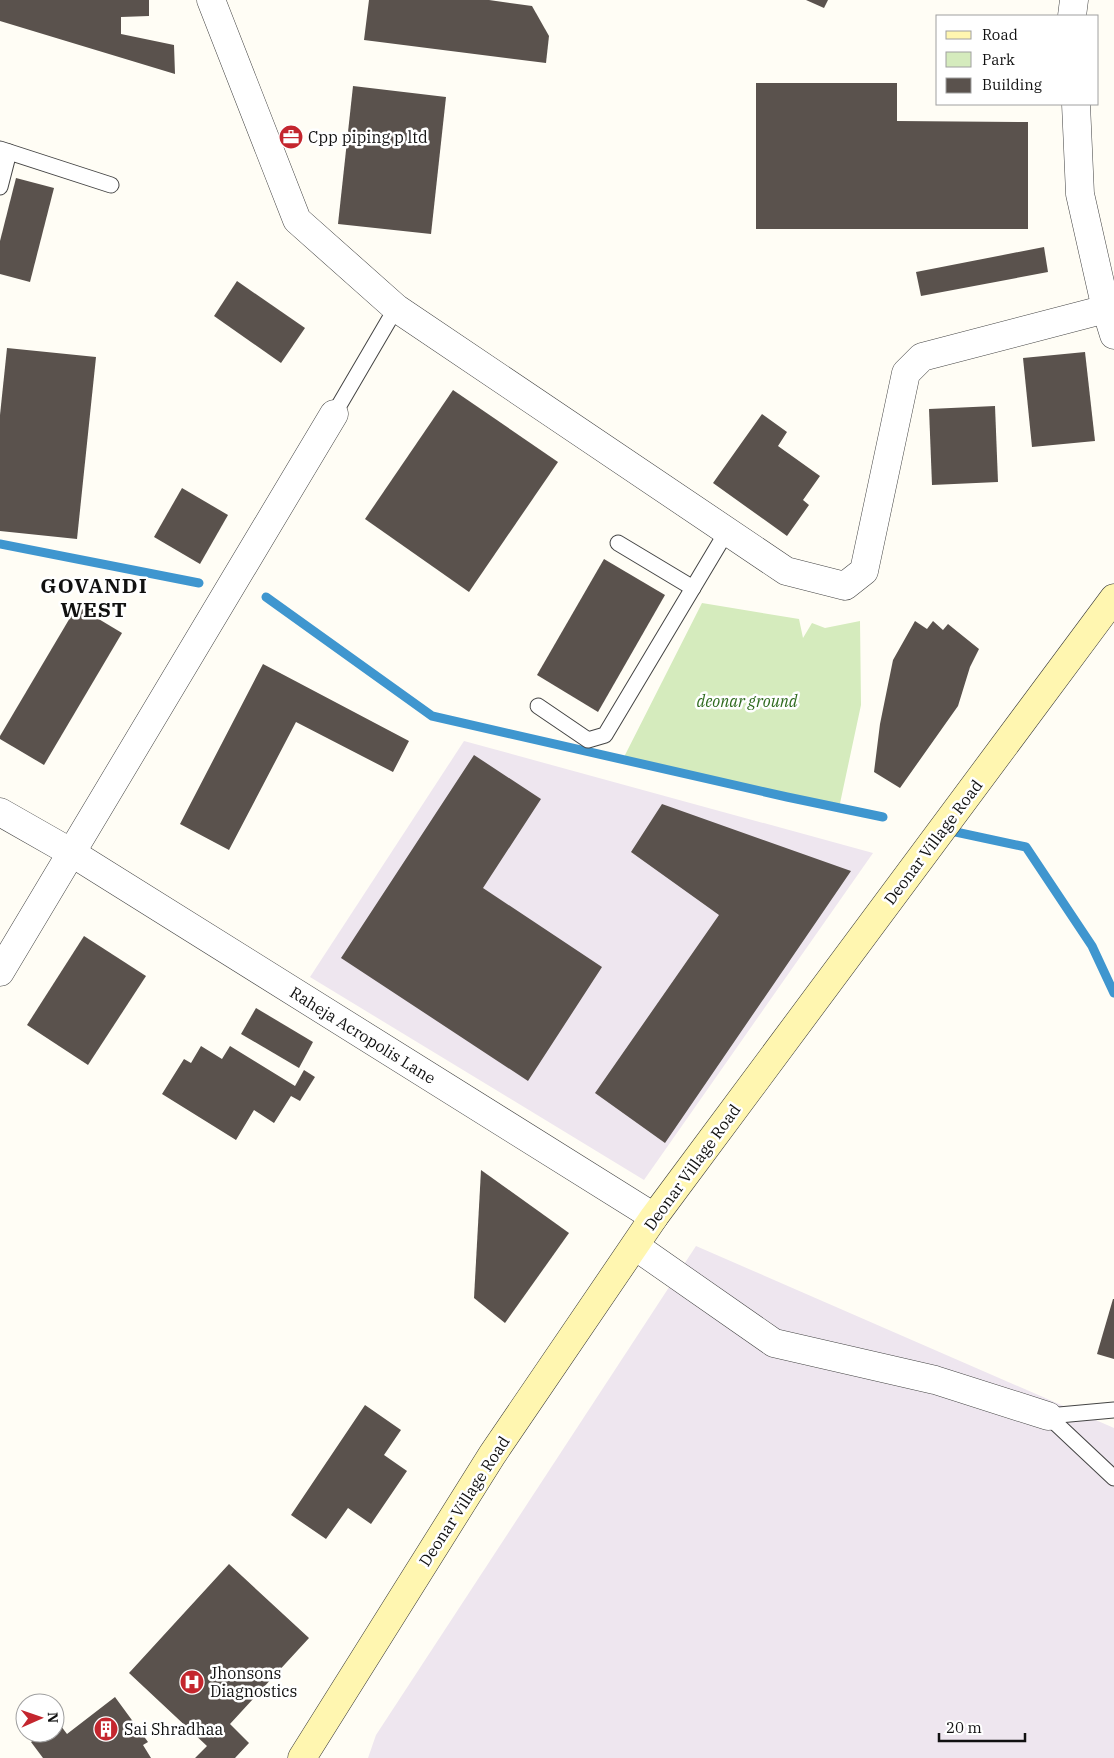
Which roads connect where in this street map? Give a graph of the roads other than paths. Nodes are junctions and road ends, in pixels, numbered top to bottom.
1 (212, 0) edge
2 (1074, 0) edge
3 (1072, 15) edge
4 (1076, 105) edge
5 (5, 150) edge
6 (111, 186) dead end
7 (0, 187) edge
8 (396, 308) junction
9 (1106, 309) junction
10 (1114, 335) edge
11 (334, 414) joint
12 (727, 531) junction
13 (618, 544) dead end
14 (693, 588) junction
15 (1114, 598) edge
16 (538, 706) dead end
17 (0, 812) edge
18 (72, 853) junction
19 (0, 972) edge
20 (654, 1217) junction
21 (634, 1246) junction
22 (1114, 1410) edge
23 (1048, 1416) junction
24 (1114, 1478) edge
25 (302, 1758) edge

1 - 8 street
2 - 3 street
4 - 9 street
5 - 6 lane
5 - 7 lane
8 - 11 lane
8 - 12 street
9 - 10 street
9 - 12 street
11 - 18 street
12 - 14 lane
13 - 14 lane
14 - 16 lane
15 - 20 main road, Deonar Village Road
17 - 18 street, Raheja Acropolis Lane
18 - 19 street
18 - 20 street, Raheja Acropolis Lane
20 - 21 main road, Deonar Village Road
21 - 23 street
21 - 25 main road, Deonar Village Road
22 - 23 lane
23 - 24 lane

